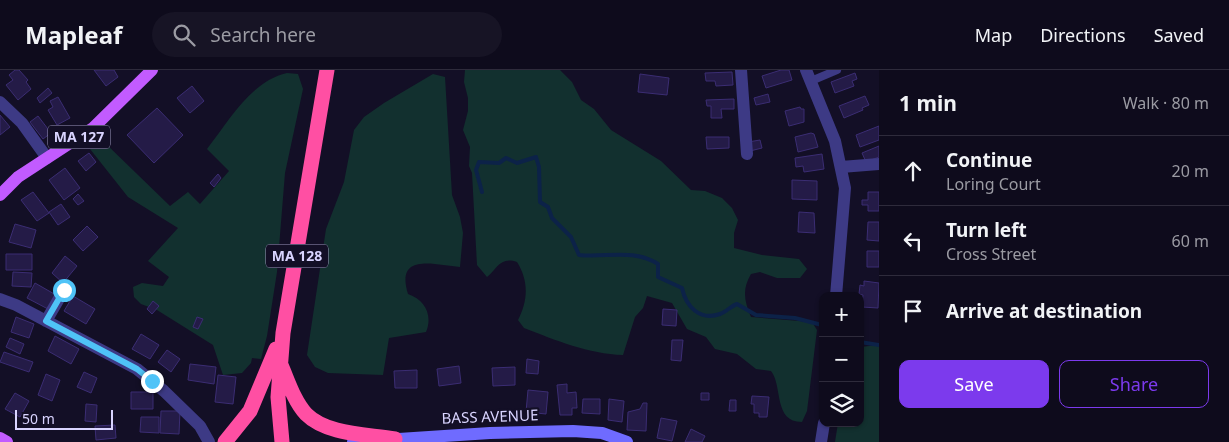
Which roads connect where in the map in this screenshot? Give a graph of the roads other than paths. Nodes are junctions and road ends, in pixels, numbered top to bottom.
1 (152, 70) edge
2 (326, 70) edge
3 (741, 70) edge
4 (837, 70) edge
5 (808, 75) edge
6 (0, 102) edge
7 (747, 154) dead end
8 (47, 158) junction
9 (879, 164) edge
10 (841, 167) junction
11 (0, 195) edge
12 (64, 290) dead end
13 (836, 292) edge
14 (0, 299) edge
15 (46, 321) junction
16 (283, 334) junction
17 (280, 363) junction
18 (824, 427) edge
19 (496, 437) edge
20 (0, 438) edge
21 (395, 439) junction
22 (8, 442) edge
23 (209, 442) edge
24 (225, 442) edge
25 (282, 442) edge
26 (353, 442) edge
27 (627, 442) edge
28 (822, 442) edge

1 - 8 main road, MA 127
2 - 16 highway, MA 128
3 - 7 street
4 - 5 lane
5 - 10 street
6 - 8 street
8 - 11 main road, MA 127
9 - 10 street
10 - 13 street
12 - 15 street
14 - 15 street
15 - 23 street
16 - 17 highway, MA 128
16 - 24 highway
17 - 21 highway
17 - 25 highway, MA 128
18 - 28 street
19 - 21 main road, BASS AVENUE
19 - 27 main road, BASS AVENUE
20 - 22 main road
21 - 26 main road, BASS AVENUE

